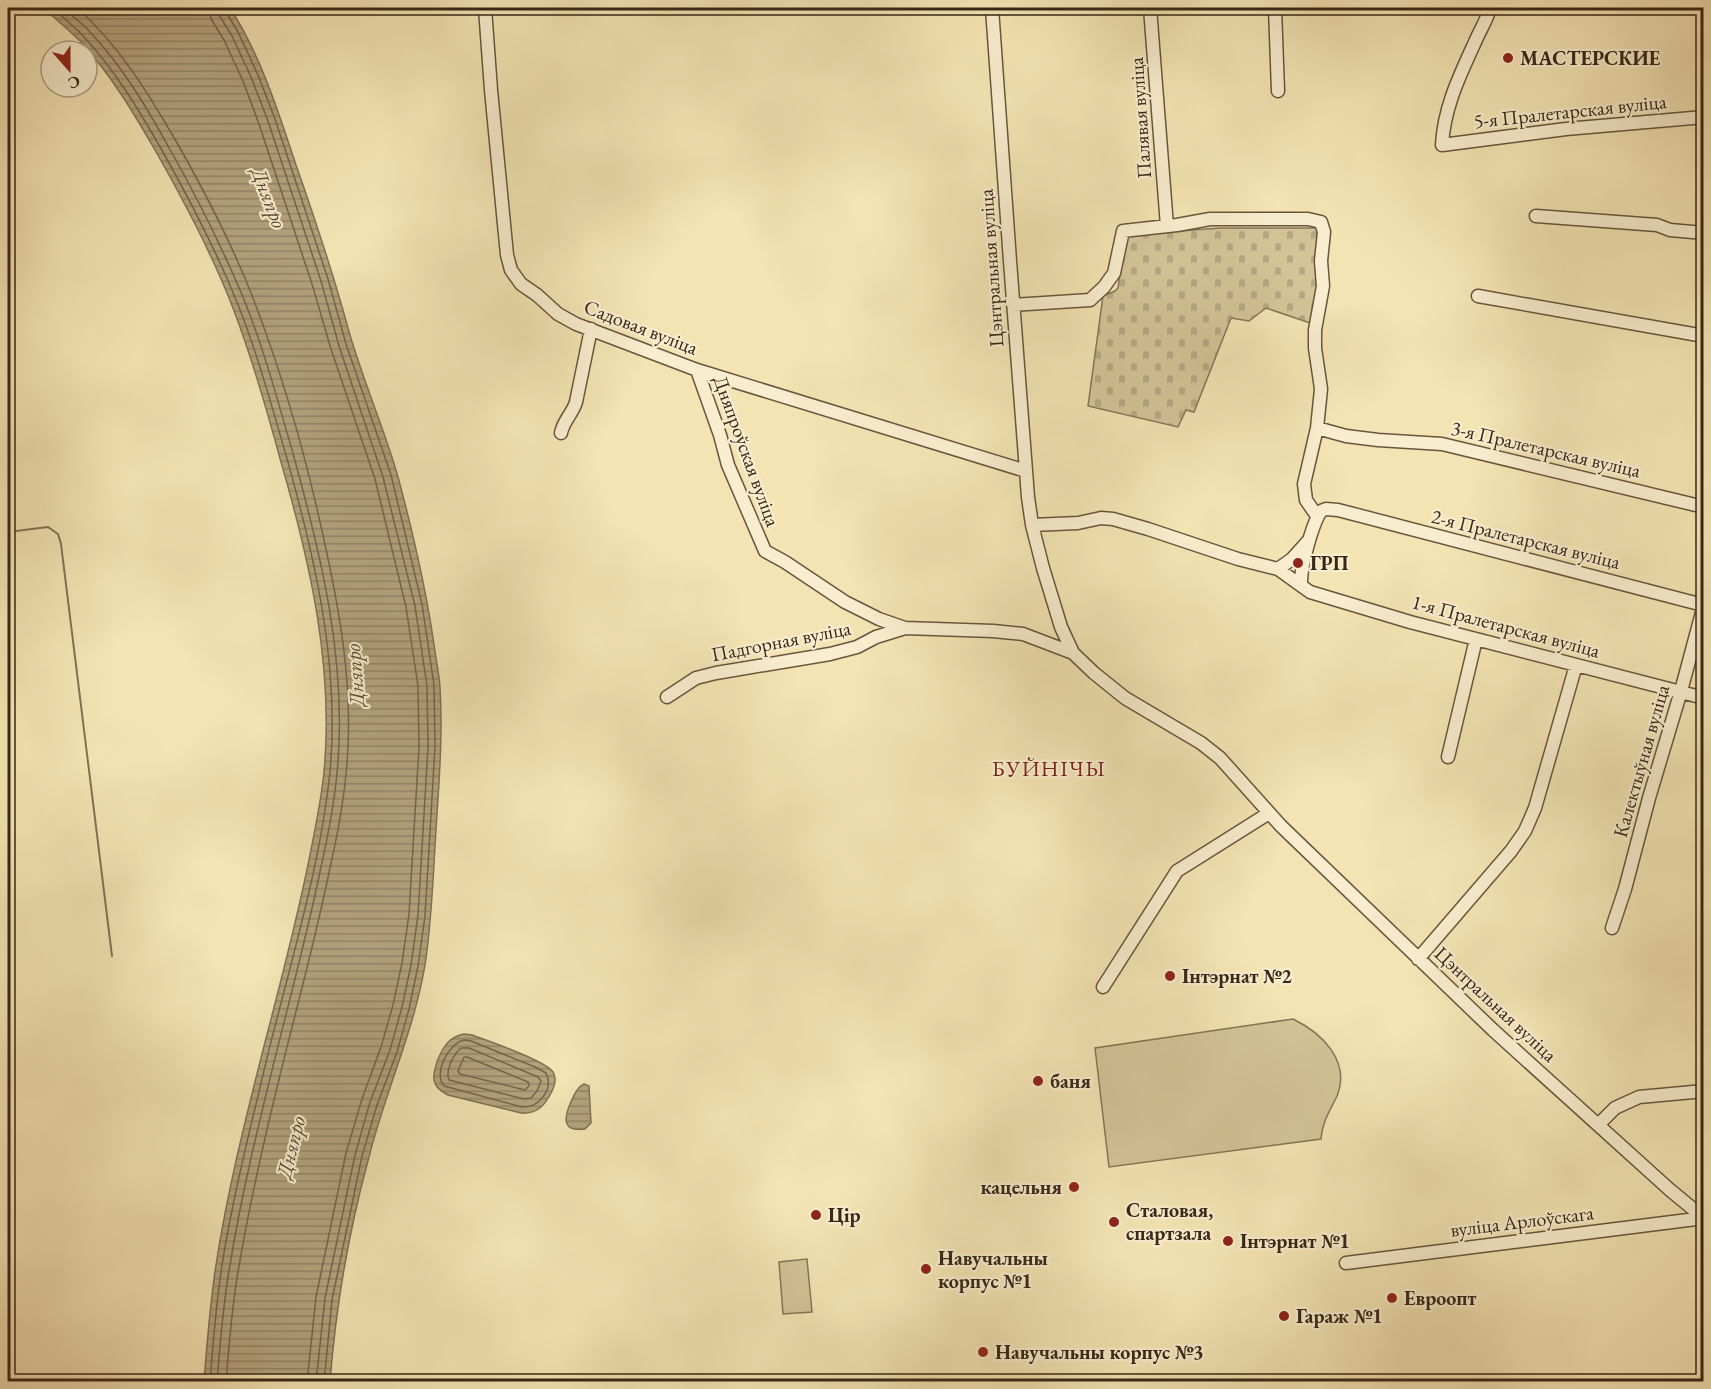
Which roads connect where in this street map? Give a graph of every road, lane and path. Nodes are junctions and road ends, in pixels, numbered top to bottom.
1 (485, 8) edge
2 (992, 8) edge
3 (1150, 8) edge
4 (1275, 8) edge
5 (1490, 8) edge
6 (1278, 91) dead end
7 (1704, 117) edge
8 (1536, 216) dead end
9 (1167, 226) junction
10 (1704, 233) edge
11 (1478, 296) dead end
12 (1013, 305) junction
13 (591, 328) junction
14 (1704, 336) edge
15 (698, 370) junction
16 (1317, 428) junction
17 (561, 433) dead end
18 (1026, 471) junction
19 (1704, 507) edge
20 (1317, 516) junction
21 (1032, 525) junction
22 (1311, 537) junction
23 (761, 545) joint
24 (1278, 569) junction
25 (1301, 585) junction
26 (1703, 605) edge
27 (905, 628) junction
28 (1476, 639) junction
29 (1073, 654) junction
30 (1576, 665) junction
31 (1681, 691) junction
32 (667, 697) dead end
33 (1704, 698) edge
34 (1448, 758) dead end
35 (1269, 813) junction
36 (1612, 928) dead end
37 (1418, 959) junction
38 (1103, 987) dead end
39 (1704, 1090) edge
40 (1598, 1125) junction
41 (1704, 1218) edge
42 (1346, 1263) dead end

1 - 13 street, Садовая вуліца
2 - 12 street, Цэнтральная вуліца
3 - 9 street, Палявая вуліца
4 - 6 street
5 - 7 street, 5-я Пралетарская вуліца
8 - 10 street
9 - 12 street
9 - 16 street
11 - 14 street
12 - 18 street, Цэнтральная вуліца
13 - 15 street, Садовая вуліца
13 - 17 street
15 - 18 street, Садовая вуліца
15 - 23 street, Дняпроўская вуліца
16 - 19 street, 3-я Пралетарская вуліца
16 - 20 street
18 - 21 street, Цэнтральная вуліца
20 - 22 street
20 - 26 street, 2-я Пралетарская вуліца
21 - 24 street
21 - 29 street, Цэнтральная вуліца
22 - 24 street
22 - 25 street
23 - 27 street, Падгорная вуліца
24 - 25 street
25 - 28 street, 1-я Пралетарская вуліца
26 - 31 street, Калектыўная вуліца
27 - 29 street, Падгорная вуліца
27 - 32 street, Падгорная вуліца
28 - 30 street, 1-я Пралетарская вуліца
28 - 34 street
29 - 35 street, Цэнтральная вуліца
30 - 31 street, 1-я Пралетарская вуліца
30 - 37 street
31 - 33 street, 1-я Пралетарская вуліца
31 - 36 street, Калектыўная вуліца
35 - 37 street, Цэнтральная вуліца
35 - 38 street
37 - 40 street, Цэнтральная вуліца
39 - 40 street
40 - 41 street, Цэнтральная вуліца
41 - 42 street, вуліца Арлоўскага

